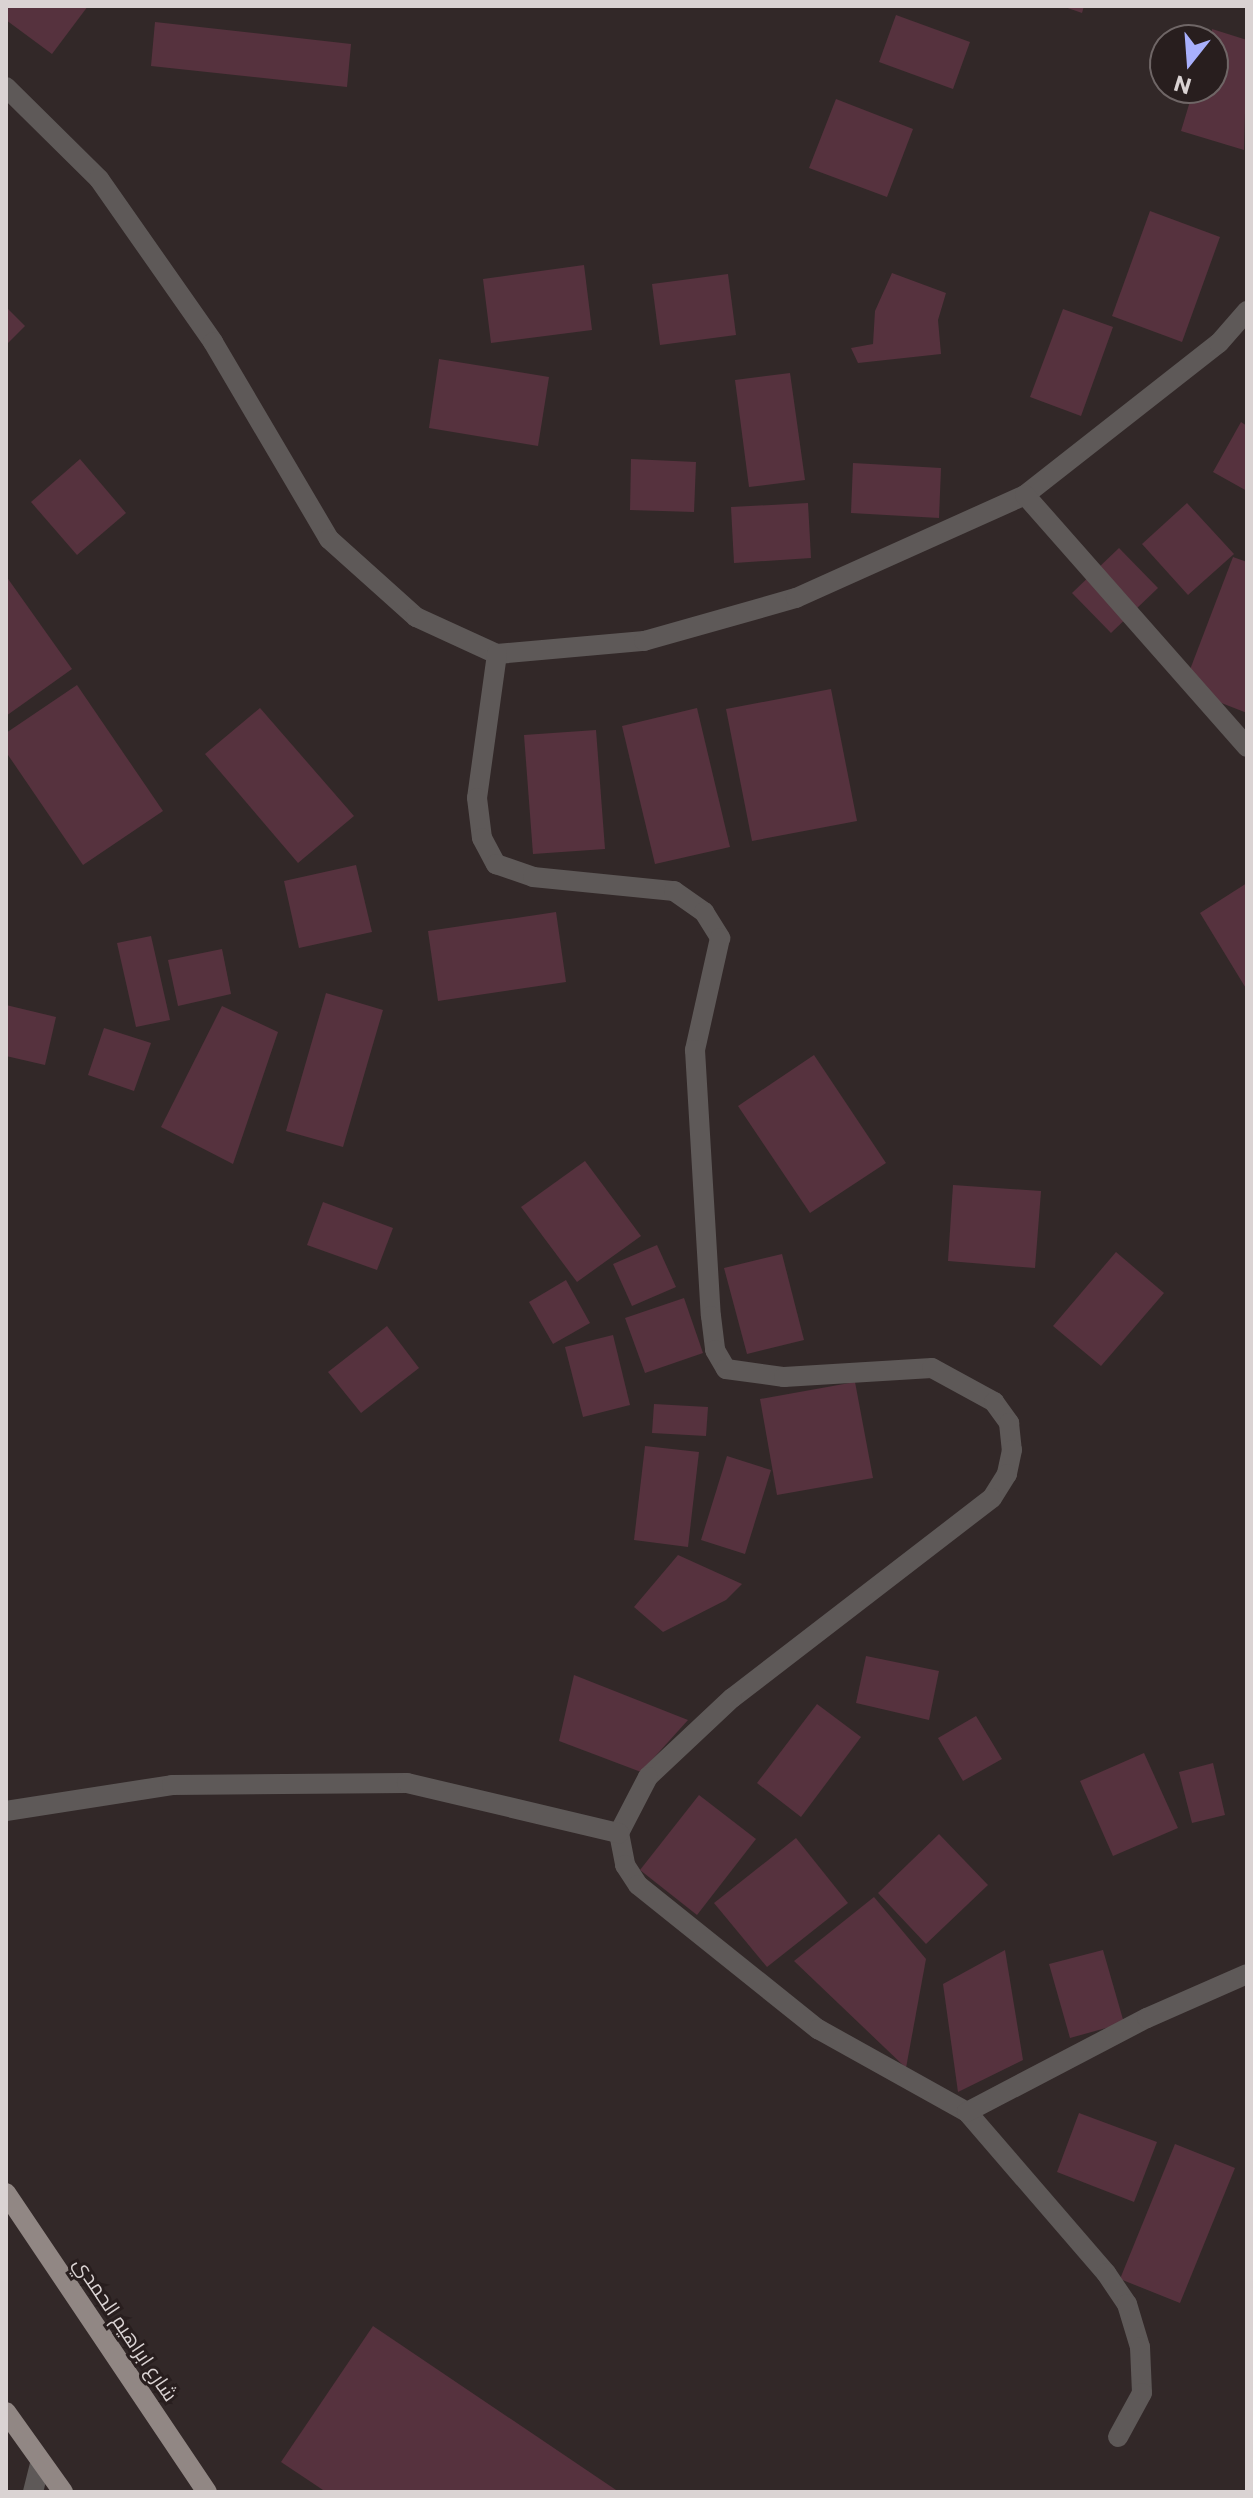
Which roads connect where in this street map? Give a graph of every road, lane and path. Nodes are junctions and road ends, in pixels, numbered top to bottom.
1 (6, 87) edge
2 (1247, 311) edge
3 (1025, 495) junction
4 (497, 654) junction
5 (1247, 747) edge
6 (6, 1811) edge
7 (619, 1833) junction
8 (1247, 1974) edge
9 (967, 2112) junction
10 (6, 2193) edge
11 (6, 2412) edge
12 (1118, 2437) dead end
13 (40, 2463) junction
14 (33, 2492) edge
15 (63, 2492) edge
16 (207, 2492) edge

1 - 4 street
2 - 3 street
3 - 4 street
3 - 5 street
4 - 7 street
6 - 7 street
7 - 9 street
8 - 9 street
9 - 12 street
10 - 16 main road, شارع ابراهيم الحمدي
11 - 13 main road
13 - 14 street
13 - 15 main road

